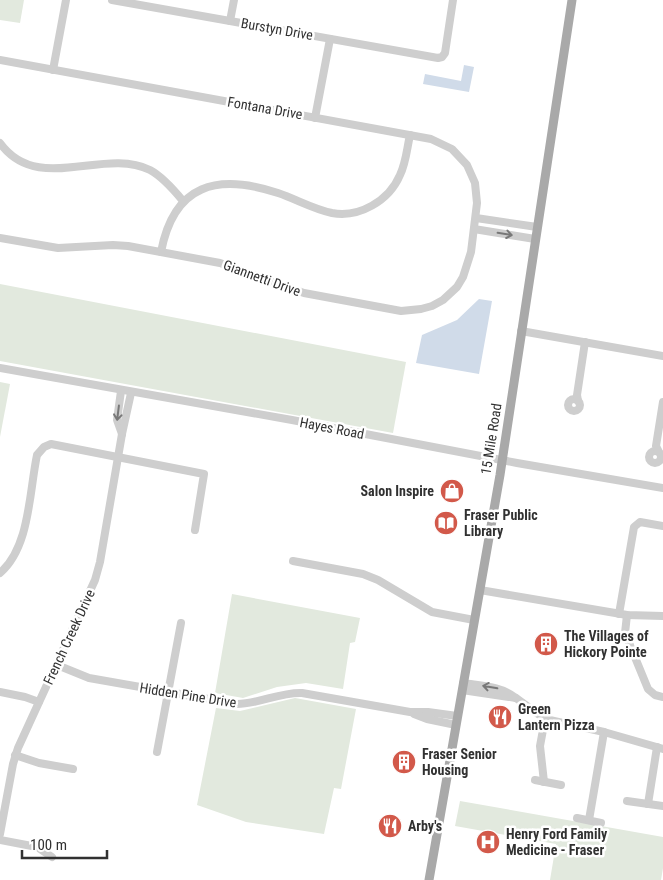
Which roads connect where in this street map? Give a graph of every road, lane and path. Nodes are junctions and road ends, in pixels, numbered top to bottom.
1 (66, 0) edge
2 (112, 0) edge
3 (234, 0) edge
4 (453, 0) edge
5 (572, 0) edge
6 (154, 4) edge
7 (230, 21) junction
8 (330, 39) junction
9 (0, 60) edge
10 (52, 70) junction
11 (315, 118) junction
12 (410, 134) junction
13 (0, 143) edge
14 (184, 202) junction
15 (476, 218) junction
16 (537, 227) junction
17 (474, 229) junction
18 (0, 238) edge
19 (535, 239) junction
20 (161, 252) junction
21 (521, 331) junction
22 (586, 342) junction
23 (663, 356) edge
24 (0, 368) edge
25 (122, 391) junction
26 (131, 393) junction
27 (576, 398) dead end
28 (663, 402) edge
29 (122, 434) junction
30 (656, 450) dead end
31 (118, 456) junction
32 (502, 460) junction
33 (663, 488) edge
34 (663, 526) edge
35 (195, 530) dead end
36 (293, 560) dead end
37 (0, 573) edge
38 (480, 590) junction
39 (618, 614) junction
40 (627, 616) junction
41 (663, 616) edge
42 (474, 620) junction
43 (181, 623) dead end
44 (57, 665) junction
45 (462, 686) junction
46 (0, 692) edge
47 (168, 693) junction
48 (663, 697) edge
49 (39, 702) junction
50 (545, 719) junction
51 (457, 721) junction
52 (604, 732) junction
53 (660, 748) edge
54 (157, 752) dead end
55 (15, 755) junction
56 (74, 769) dead end
57 (535, 780) dead end
58 (544, 782) junction
59 (561, 785) dead end
60 (3, 795) edge
61 (627, 801) dead end
62 (648, 804) junction
63 (663, 806) edge
64 (577, 818) dead end
65 (589, 820) junction
66 (602, 822) dead end
67 (0, 834) edge
68 (0, 840) edge
69 (52, 857) dead end
70 (429, 880) edge

1 - 10 street
2 - 6 street, Burstyn Drive
3 - 7 street
4 - 8 street, Burstyn Drive
5 - 16 main road, 15 Mile Road
6 - 7 street, Burstyn Drive
7 - 8 street, Burstyn Drive
8 - 11 street
9 - 10 street, Fontana Drive
10 - 11 street, Fontana Drive
11 - 12 street, Fontana Drive
12 - 14 street
12 - 15 street, Fontana Drive
13 - 14 street
14 - 20 street
15 - 16 street
15 - 17 street, Fontana Drive
16 - 19 main road, 15 Mile Road
17 -> 19 street
17 - 20 street, Giannetti Drive
18 - 20 street, Giannetti Drive
19 - 21 main road, 15 Mile Road
21 - 22 street
21 - 32 main road, 15 Mile Road
22 - 23 street
22 - 27 street
24 - 25 street, Hayes Road
25 - 26 street, Hayes Road
25 -> 29 street, French Creek Drive
26 - 29 street, French Creek Drive
26 - 32 street, Hayes Road
28 - 30 street
29 - 31 street, French Creek Drive
31 - 35 street
31 - 37 street
31 - 44 street, French Creek Drive
32 - 33 street, Hayes Road
32 - 38 main road, 15 Mile Road
34 - 39 street
36 - 42 street
38 - 39 street
38 - 42 main road, 15 Mile Road
39 - 40 street
40 - 41 street
40 - 48 street
42 - 45 main road, 15 Mile Road
43 - 47 street
44 - 47 street, Hidden Pine Drive
44 - 49 street, French Creek Drive
45 - 50 street
45 - 51 main road, 15 Mile Road
46 - 49 street
47 - 51 street, Hidden Pine Drive
47 - 54 street
49 - 55 street, French Creek Drive
50 - 52 street
50 - 58 street
51 - 70 main road, 15 Mile Road
52 - 53 street
52 - 65 street
53 - 62 street
55 - 56 street
55 - 60 street, French Creek Drive
57 - 58 street
58 - 59 street
60 - 67 street, French Creek Drive
61 - 62 street
62 - 63 street
64 - 65 street
65 - 66 street
68 - 69 street

